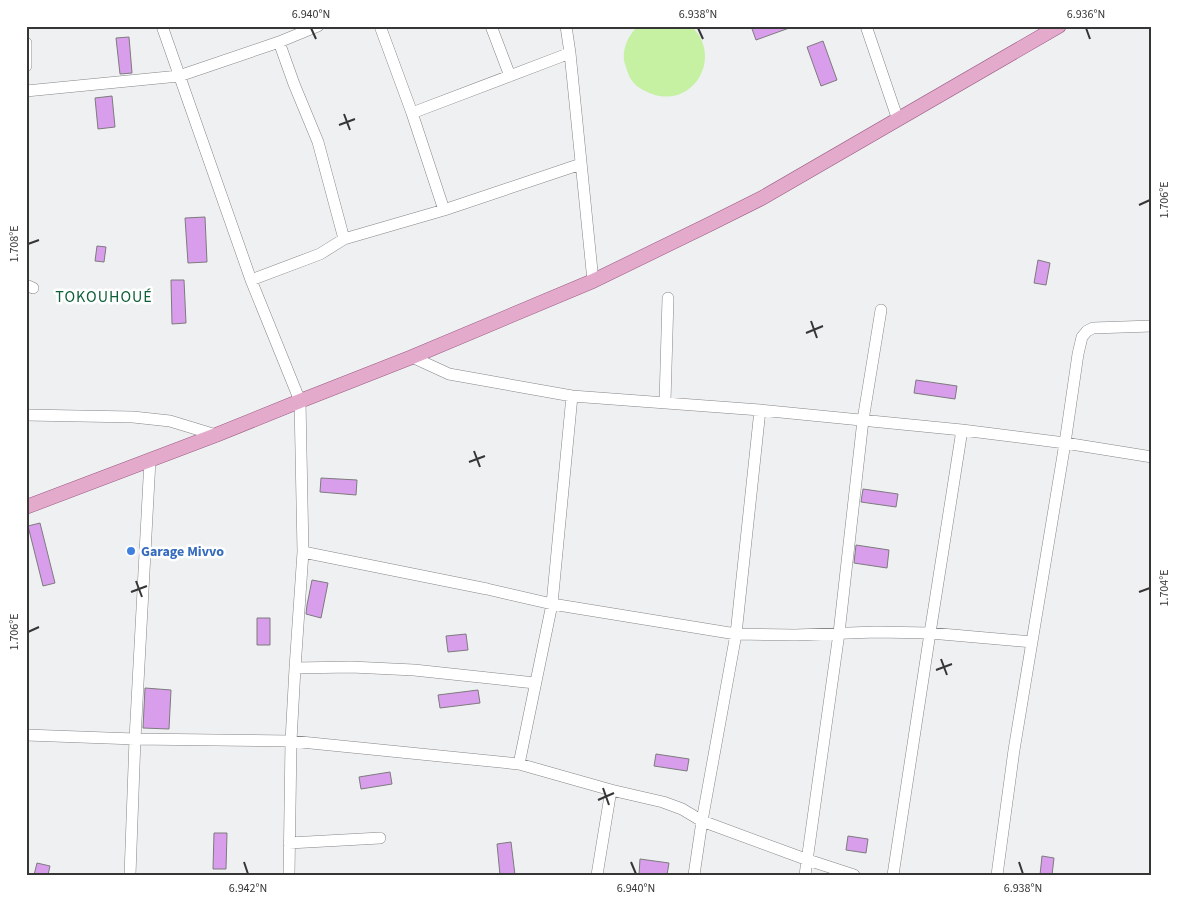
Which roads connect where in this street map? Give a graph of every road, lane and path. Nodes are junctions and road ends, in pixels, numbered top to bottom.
1 (162, 26) edge
2 (318, 26) edge
3 (380, 26) edge
4 (491, 26) edge
5 (566, 26) edge
6 (866, 26) edge
7 (1059, 26) edge
8 (279, 42) junction
9 (26, 43) edge
10 (570, 53) junction
11 (26, 66) edge
12 (179, 76) junction
13 (510, 76) junction
14 (26, 92) edge
15 (412, 113) junction
16 (898, 120) junction
17 (581, 164) junction
18 (444, 210) junction
19 (344, 239) junction
20 (251, 280) junction
21 (593, 281) junction
22 (668, 298) dead end
23 (881, 310) dead end
24 (1152, 326) edge
25 (412, 358) junction
26 (572, 396) junction
27 (300, 401) junction
28 (665, 402) junction
29 (760, 410) junction
30 (26, 415) edge
31 (863, 420) junction
32 (962, 430) junction
33 (216, 435) junction
34 (1065, 443) junction
35 (1152, 457) edge
36 (150, 460) junction
37 (26, 507) edge
38 (303, 552) junction
39 (552, 604) junction
40 (839, 633) junction
41 (930, 633) junction
42 (736, 634) junction
43 (1032, 642) junction
44 (295, 668) junction
45 (535, 683) junction
46 (26, 735) edge
47 (135, 739) junction
48 (291, 741) junction
49 (519, 764) junction
50 (611, 790) junction
51 (702, 821) junction
52 (380, 838) dead end
53 (289, 843) junction
54 (808, 860) junction
55 (130, 875) edge
56 (289, 875) edge
57 (597, 875) edge
58 (694, 875) edge
59 (805, 875) edge
60 (854, 875) edge
61 (893, 875) edge
62 (997, 875) edge

1 - 12 street
2 - 8 street
3 - 15 street
4 - 13 street
5 - 10 street
6 - 16 street
7 - 16 main road
8 - 12 street
8 - 19 street
9 - 11 street
10 - 13 street
10 - 17 street
12 - 14 street
12 - 20 street
13 - 15 street
15 - 18 street
16 - 21 main road
17 - 18 street
17 - 21 street
18 - 19 street
19 - 20 street
20 - 27 street
21 - 25 main road
22 - 28 street
23 - 31 street
24 - 34 street
25 - 26 street
25 - 27 main road
26 - 28 street
26 - 39 street
27 - 33 main road
27 - 38 street
28 - 29 street
29 - 31 street
29 - 42 street
30 - 33 street
31 - 32 street
31 - 40 street
32 - 34 street
32 - 41 street
33 - 36 main road
34 - 35 street
34 - 43 street
36 - 37 main road
36 - 47 street
38 - 39 street
38 - 44 street
39 - 42 street
39 - 45 street
40 - 41 street
40 - 42 street
40 - 54 street
41 - 43 street
41 - 61 street
42 - 51 street
43 - 62 street
44 - 45 street
44 - 48 street
45 - 49 street
46 - 47 street
47 - 48 street
47 - 55 street
48 - 49 street
48 - 53 street
49 - 50 street
50 - 51 street
50 - 57 street
51 - 54 street
51 - 58 street
52 - 53 street
53 - 56 street
54 - 59 street
54 - 60 street

